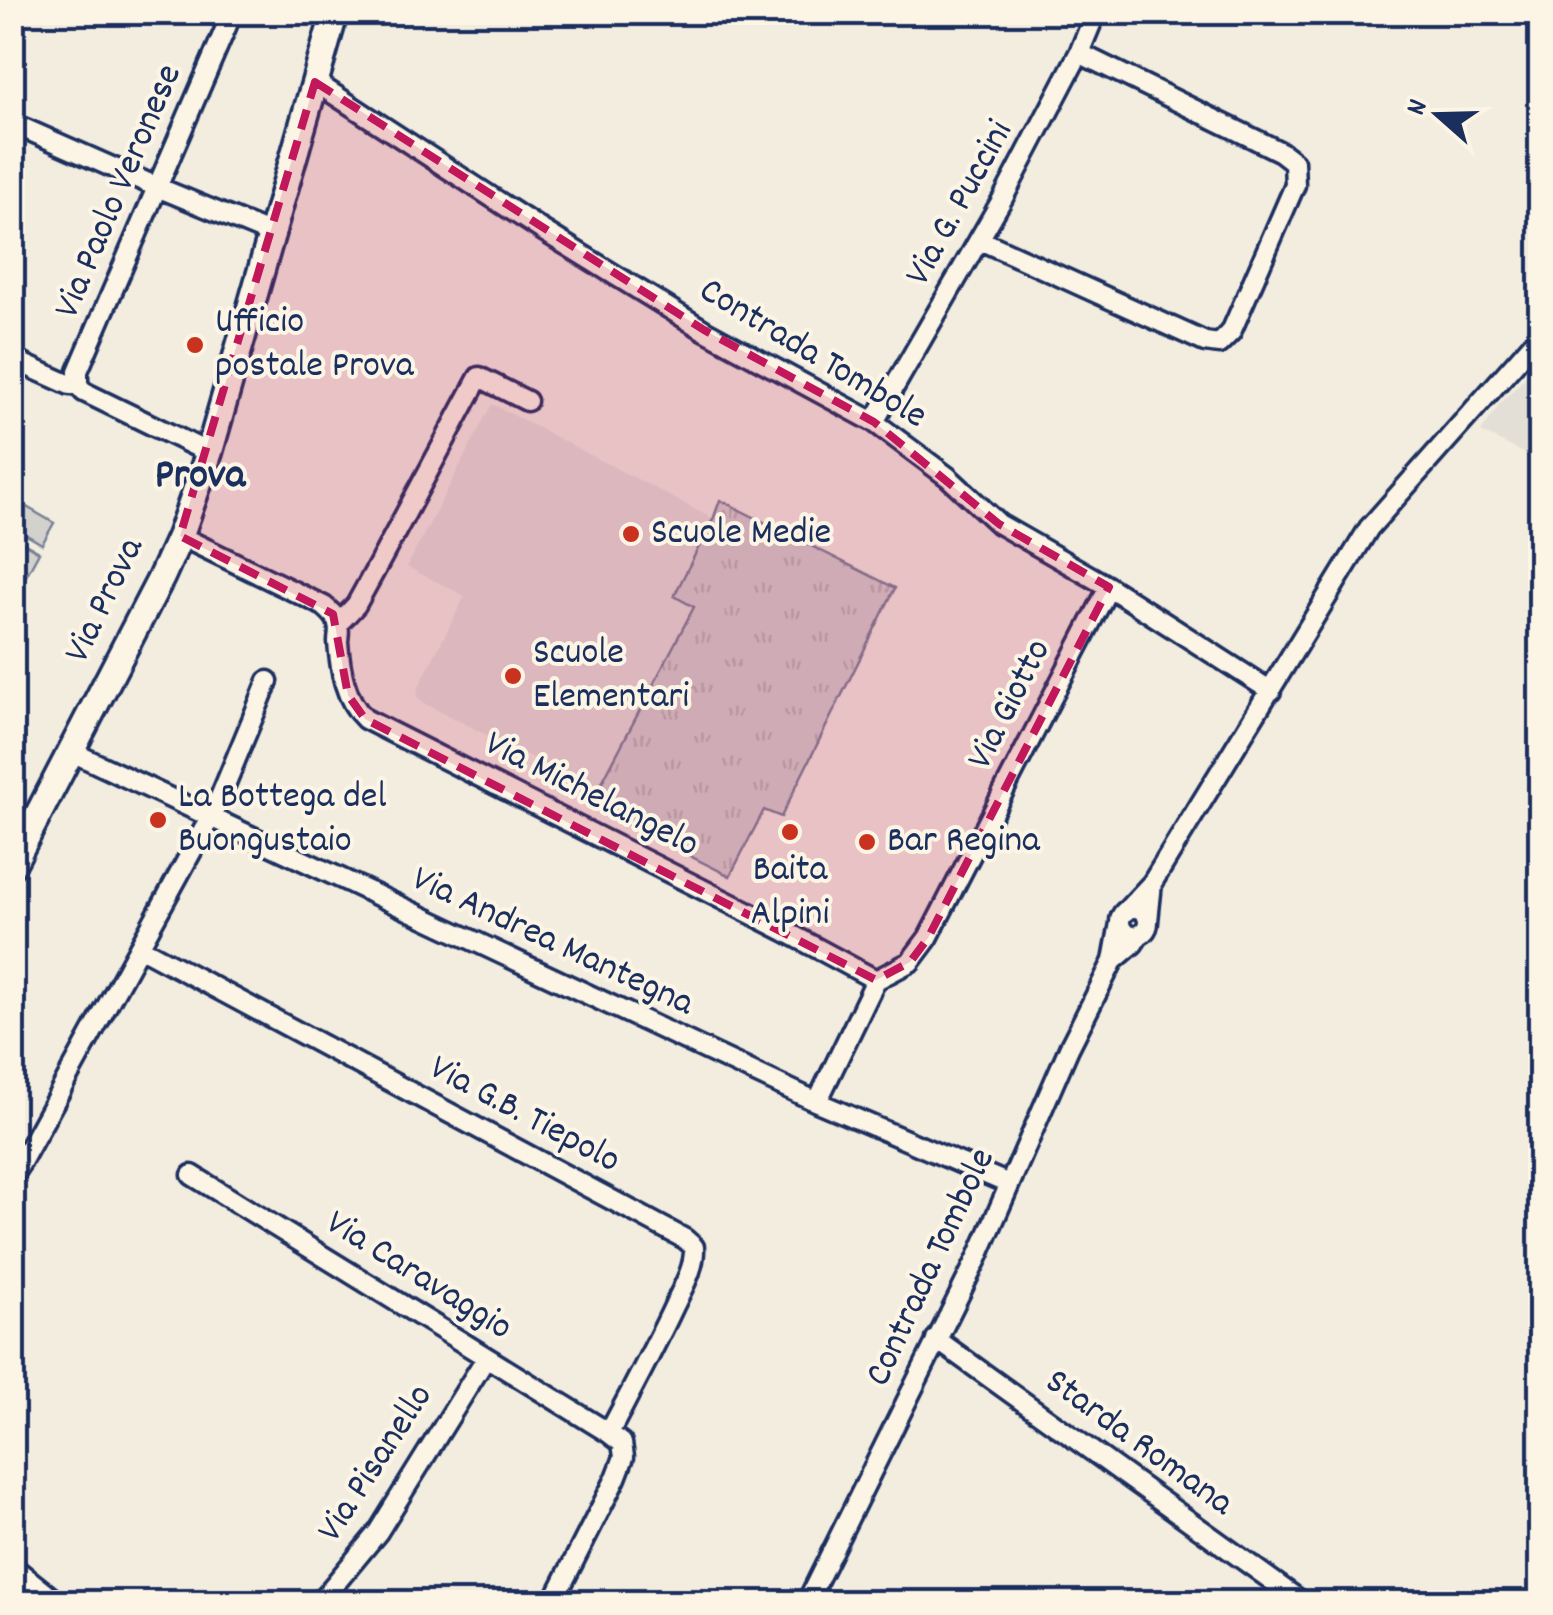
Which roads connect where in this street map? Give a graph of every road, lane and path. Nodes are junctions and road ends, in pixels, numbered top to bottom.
1 (209, 12) edge
2 (336, 12) edge
3 (1096, 12) edge
4 (1080, 53) junction
5 (315, 82) junction
6 (12, 123) edge
7 (157, 187) junction
8 (273, 235) junction
9 (980, 240) junction
10 (1540, 335) edge
11 (12, 360) edge
12 (78, 386) junction
13 (527, 401) dead end
14 (874, 422) junction
15 (209, 453) junction
16 (180, 536) junction
17 (1109, 587) junction
18 (338, 624) junction
19 (268, 680) dead end
20 (1271, 691) junction
21 (72, 752) junction
22 (210, 818) junction
23 (12, 865) edge
24 (1152, 883) junction
25 (1123, 918) junction
26 (1144, 928) junction
27 (139, 947) junction
28 (1113, 961) junction
29 (876, 980) junction
30 (816, 1102) junction
31 (192, 1175) dead end
32 (12, 1179) edge
33 (1008, 1184) junction
34 (936, 1339) junction
35 (486, 1358) junction
36 (609, 1433) junction
37 (12, 1566) edge
38 (57, 1602) edge
39 (320, 1602) edge
40 (553, 1602) edge
41 (808, 1602) edge
42 (1302, 1602) edge

1 - 7 street, Via Paolo Veronese
2 - 5 main road, Via Prova
3 - 4 street, Via G. Puccini
4 - 9 street, Via G. Puccini
4 - 9 street
5 - 8 main road, Via Prova
5 - 14 street, Contrada Tombole
6 - 7 street
7 - 8 street
7 - 12 street, Via Paolo Veronese
8 - 15 main road, Via Prova
9 - 14 street, Via G. Puccini
10 - 20 street
11 - 12 street
12 - 15 street
13 - 18 street
14 - 17 street, Contrada Tombole
15 - 16 main road, Via Prova
16 - 18 street
16 - 21 main road, Via Prova
17 - 20 street, Contrada Tombole
17 - 29 street, Via Giotto
18 - 29 street, Via Michelangelo
19 - 22 street
20 - 24 street
21 - 22 street, Via Andrea Mantegna
21 - 23 main road, Via Prova
22 - 27 street
22 - 30 street, Via Andrea Mantegna
24 - 25 street
24 - 26 street
25 - 26 street
25 - 28 street, Contrada Tombole
26 - 28 street, Contrada Tombole
27 - 32 street
27 - 36 street, Via G.B. Tiepolo
28 - 33 street, Contrada Tombole
29 - 30 street
30 - 33 street, Via Andrea Mantegna
31 - 35 street, Via Caravaggio
33 - 34 street, Contrada Tombole
34 - 41 street, Contrada Tombole
34 - 42 street, Starda Romana
35 - 36 street, Via Caravaggio
35 - 39 street, Via Pisanello
36 - 40 street
37 - 38 street

